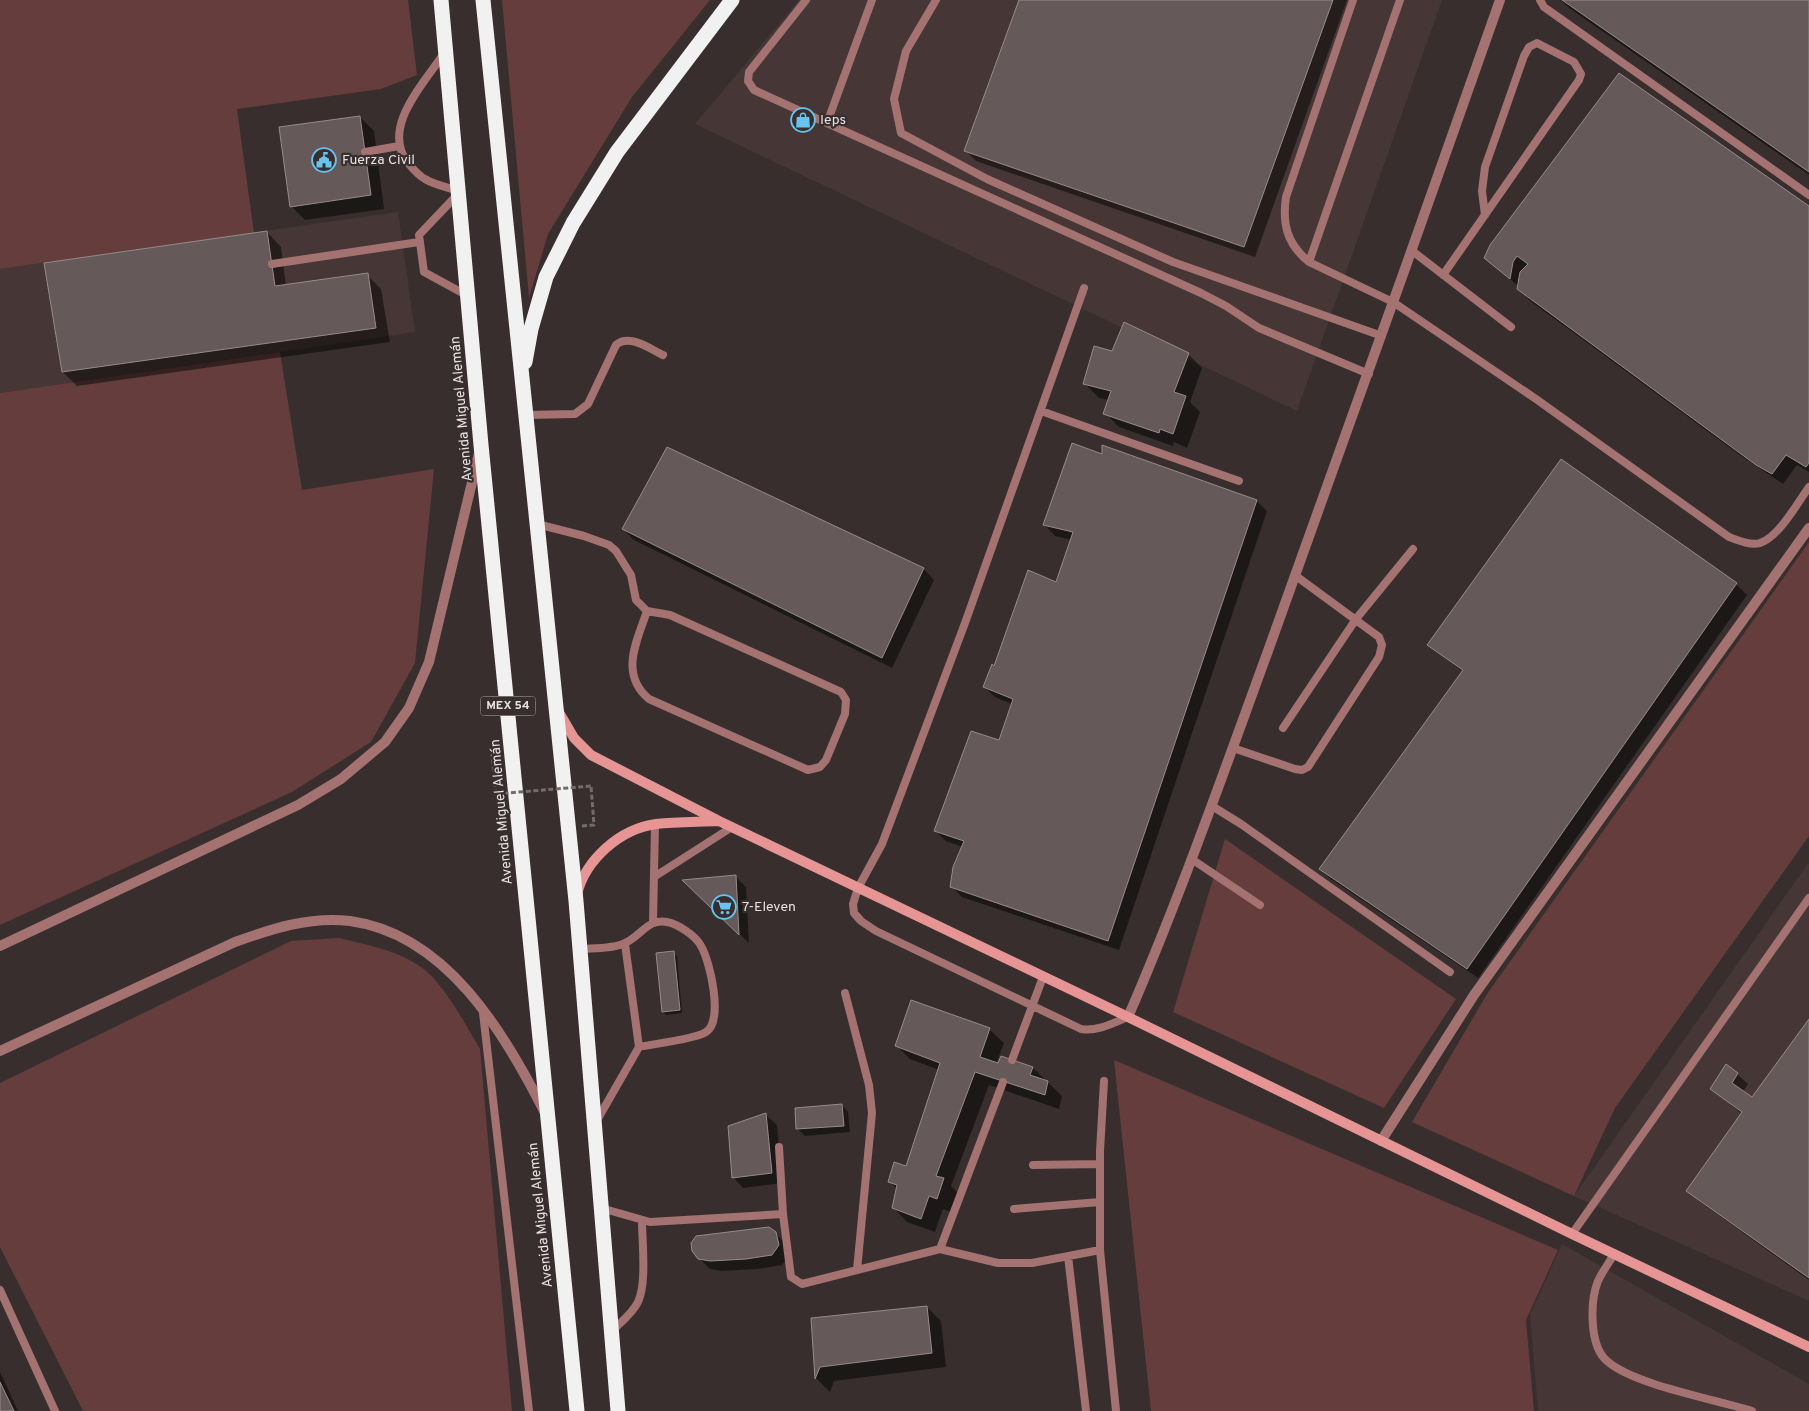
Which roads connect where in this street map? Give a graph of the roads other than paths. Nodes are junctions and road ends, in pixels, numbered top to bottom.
1 (441, 0) edge
2 (483, 0) edge
3 (732, 0) edge
4 (806, 0) edge
5 (872, 0) edge
6 (936, 0) edge
7 (1353, 0) edge
8 (1400, 0) edge
9 (1500, 0) edge
10 (1540, 0) edge
11 (445, 52) junction
12 (827, 123) junction
13 (399, 146) junction
14 (365, 152) dead end
15 (458, 192) junction
16 (1809, 195) edge
17 (1485, 215) junction
18 (420, 242) junction
19 (1411, 250) junction
20 (1309, 262) junction
21 (272, 264) dead end
22 (1443, 275) junction
23 (1084, 288) dead end
24 (468, 296) junction
25 (1393, 302) junction
26 (1511, 327) dead end
27 (1382, 336) junction
28 (663, 355) dead end
29 (1369, 374) junction
30 (522, 384) junction
31 (1041, 411) junction
32 (525, 415) junction
33 (481, 445) junction
34 (1239, 481) dead end
35 (1809, 487) edge
36 (536, 524) junction
37 (1809, 528) edge
38 (1413, 549) dead end
39 (1296, 576) junction
40 (647, 611) junction
41 (1356, 619) junction
42 (553, 693) junction
43 (1283, 728) dead end
44 (1232, 748) junction
45 (1212, 806) junction
46 (718, 820) junction
47 (655, 824) junction
48 (732, 827) junction
49 (1192, 860) junction
50 (654, 877) junction
51 (858, 888) junction
52 (1809, 898) edge
53 (576, 901) junction
54 (1260, 905) dead end
55 (653, 922) junction
56 (624, 944) junction
57 (0, 946) edge
58 (580, 950) junction
59 (1450, 972) dead end
60 (1043, 977) junction
61 (845, 993) dead end
62 (1032, 1006) junction
63 (483, 1013) junction
64 (1128, 1017) junction
65 (639, 1047) junction
66 (0, 1051) edge
67 (1012, 1060) dead end
68 (1104, 1081) dead end
69 (1003, 1082) dead end
70 (548, 1119) junction
71 (594, 1126) junction
72 (1381, 1141) junction
73 (779, 1147) dead end
74 (1033, 1164) dead end
75 (1100, 1164) junction
76 (1100, 1202) junction
77 (600, 1208) junction
78 (1014, 1209) dead end
79 (783, 1214) junction
80 (642, 1220) junction
81 (1572, 1234) junction
82 (940, 1249) junction
83 (1100, 1250) junction
84 (1614, 1254) junction
85 (1068, 1256) junction
86 (857, 1270) junction
87 (0, 1290) edge
88 (612, 1331) junction
89 (1809, 1347) edge
90 (54, 1411) edge
91 (529, 1411) edge
92 (577, 1411) edge
93 (618, 1411) edge
94 (1086, 1411) edge
95 (1116, 1411) edge
96 (1752, 1411) edge

1 - 11 highway, Avenida Miguel Alemán / MEX 54
2 - 30 highway, MEX 54
3 - 30 highway
4 - 12 lane
5 - 12 lane
6 - 27 lane
7 - 20 lane
8 - 20 lane
9 - 19 street
10 - 16 lane
11 - 13 lane
11 - 15 highway, Avenida Miguel Alemán / MEX 54
12 - 29 lane
13 - 14 lane
13 - 15 lane
15 - 18 lane
15 - 24 highway, Avenida Miguel Alemán / MEX 54
17 - 17 lane
17 - 22 lane
18 - 21 lane
18 - 24 lane
19 - 22 lane
19 - 25 street
20 - 25 lane
22 - 26 lane
23 - 31 lane
24 - 33 highway, Avenida Miguel Alemán / MEX 54
25 - 27 street
25 - 35 lane
27 - 29 street
28 - 32 lane
29 - 39 street
30 - 32 highway, MEX 54
31 - 34 lane
31 - 51 lane
32 - 36 highway, MEX 54
33 - 57 street
33 - 70 highway, Avenida Miguel Alemán / MEX 54
36 - 40 lane
36 - 42 highway, MEX 54
37 - 72 street
38 - 41 lane
39 - 41 lane
39 - 44 street
40 - 40 lane
41 - 43 lane
41 - 44 lane
42 - 46 main road
42 - 53 highway, MEX 54
44 - 45 street
45 - 49 street
45 - 59 lane
46 - 47 main road
46 - 48 main road
47 - 50 lane
47 - 53 main road
48 - 50 lane
48 - 51 main road
49 - 54 lane
49 - 64 street
50 - 55 lane
51 - 60 main road
51 - 62 lane
52 - 81 lane
53 - 58 highway, MEX 54
55 - 56 lane
55 - 65 lane
56 - 58 lane
56 - 65 lane
58 - 71 highway, MEX 54
60 - 62 lane
60 - 64 main road
61 - 86 lane
62 - 64 lane
62 - 67 lane
63 - 66 street
63 - 70 street
63 - 91 lane
64 - 72 main road
65 - 71 lane
68 - 75 lane
69 - 82 lane
70 - 92 highway, Avenida Miguel Alemán / MEX 54
71 - 77 highway, MEX 54
72 - 81 main road
73 - 79 lane
74 - 75 lane
75 - 76 lane
76 - 78 lane
76 - 83 lane
77 - 80 lane
77 - 88 highway, MEX 54
79 - 80 lane
79 - 86 lane
80 - 88 lane
81 - 84 main road
82 - 85 lane
82 - 86 lane
83 - 85 lane
83 - 95 lane
84 - 89 main road
84 - 96 lane
85 - 94 lane
87 - 90 lane
88 - 93 highway, MEX 54

